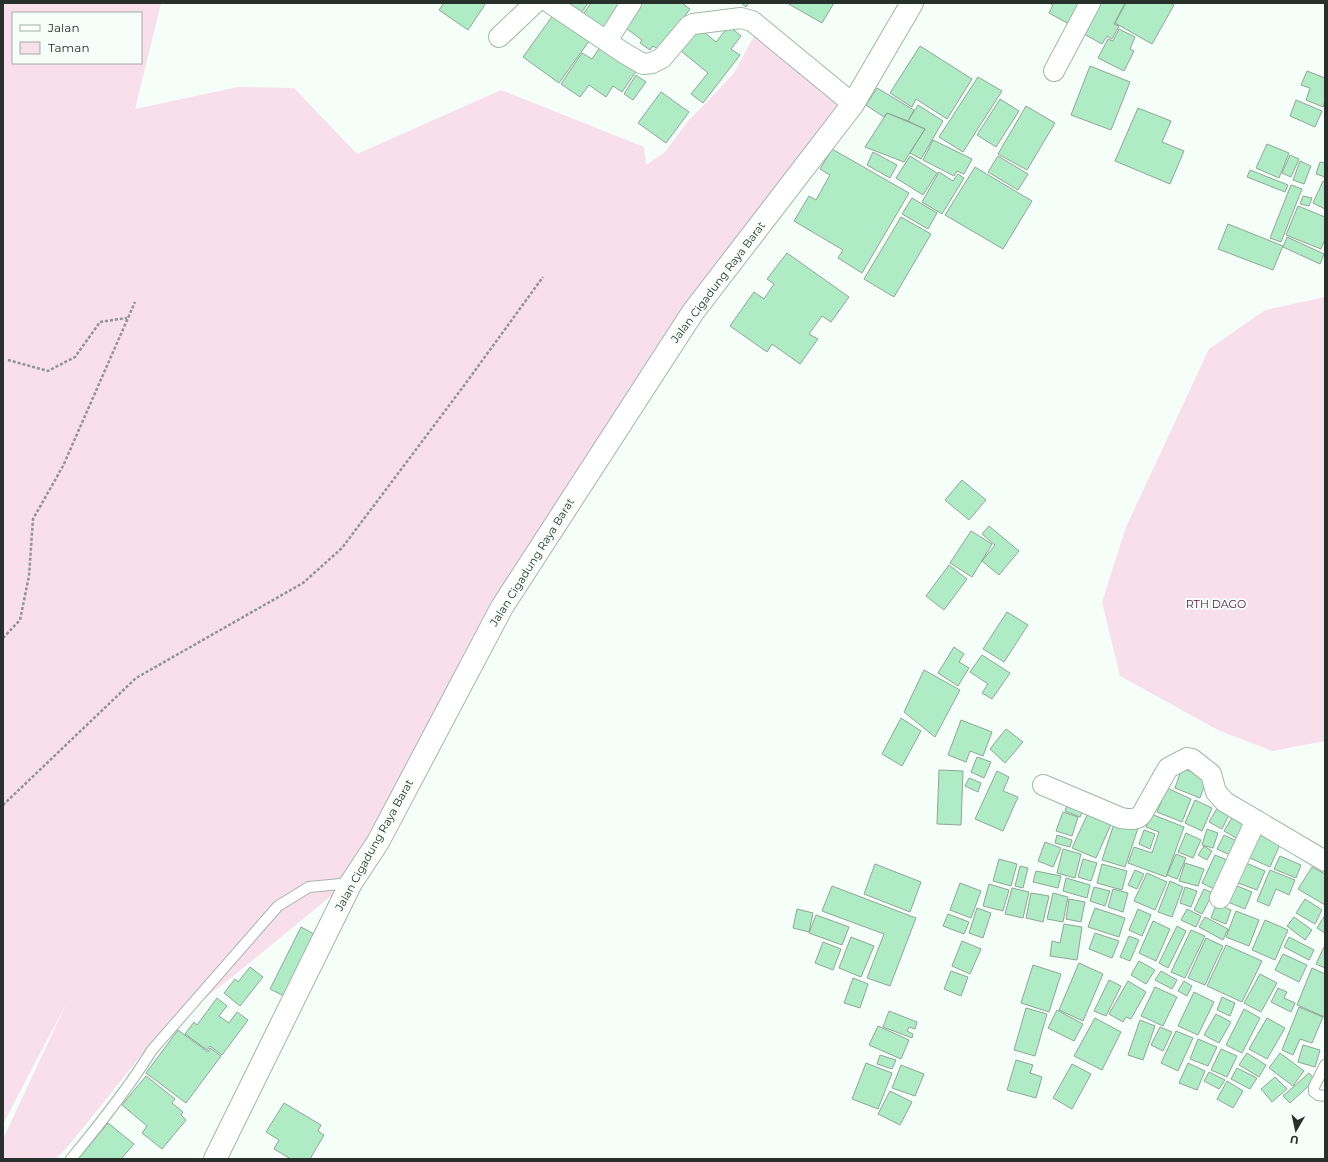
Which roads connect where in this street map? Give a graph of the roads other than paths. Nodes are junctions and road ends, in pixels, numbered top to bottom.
1 (535, 3) edge
2 (550, 3) edge
3 (631, 3) edge
4 (912, 3) edge
5 (1090, 3) edge
6 (500, 37) dead end
7 (606, 41) junction
8 (1054, 70) dead end
9 (853, 104) junction
10 (1043, 785) dead end
11 (1256, 820) junction
12 (1325, 861) edge
13 (352, 883) junction
14 (1220, 898) dead end
15 (1325, 1065) edge
16 (1325, 1096) edge
17 (71, 1159) edge
18 (215, 1159) edge

1 - 6 street
2 - 7 street
3 - 7 street
4 - 9 street, Jalan Cigadung Raya Barat
5 - 8 street
7 - 9 street
9 - 13 street, Jalan Cigadung Raya Barat
10 - 11 street
11 - 12 street
11 - 14 street
13 - 17 lane
13 - 18 street, Jalan Cigadung Raya Barat
15 - 16 lane

